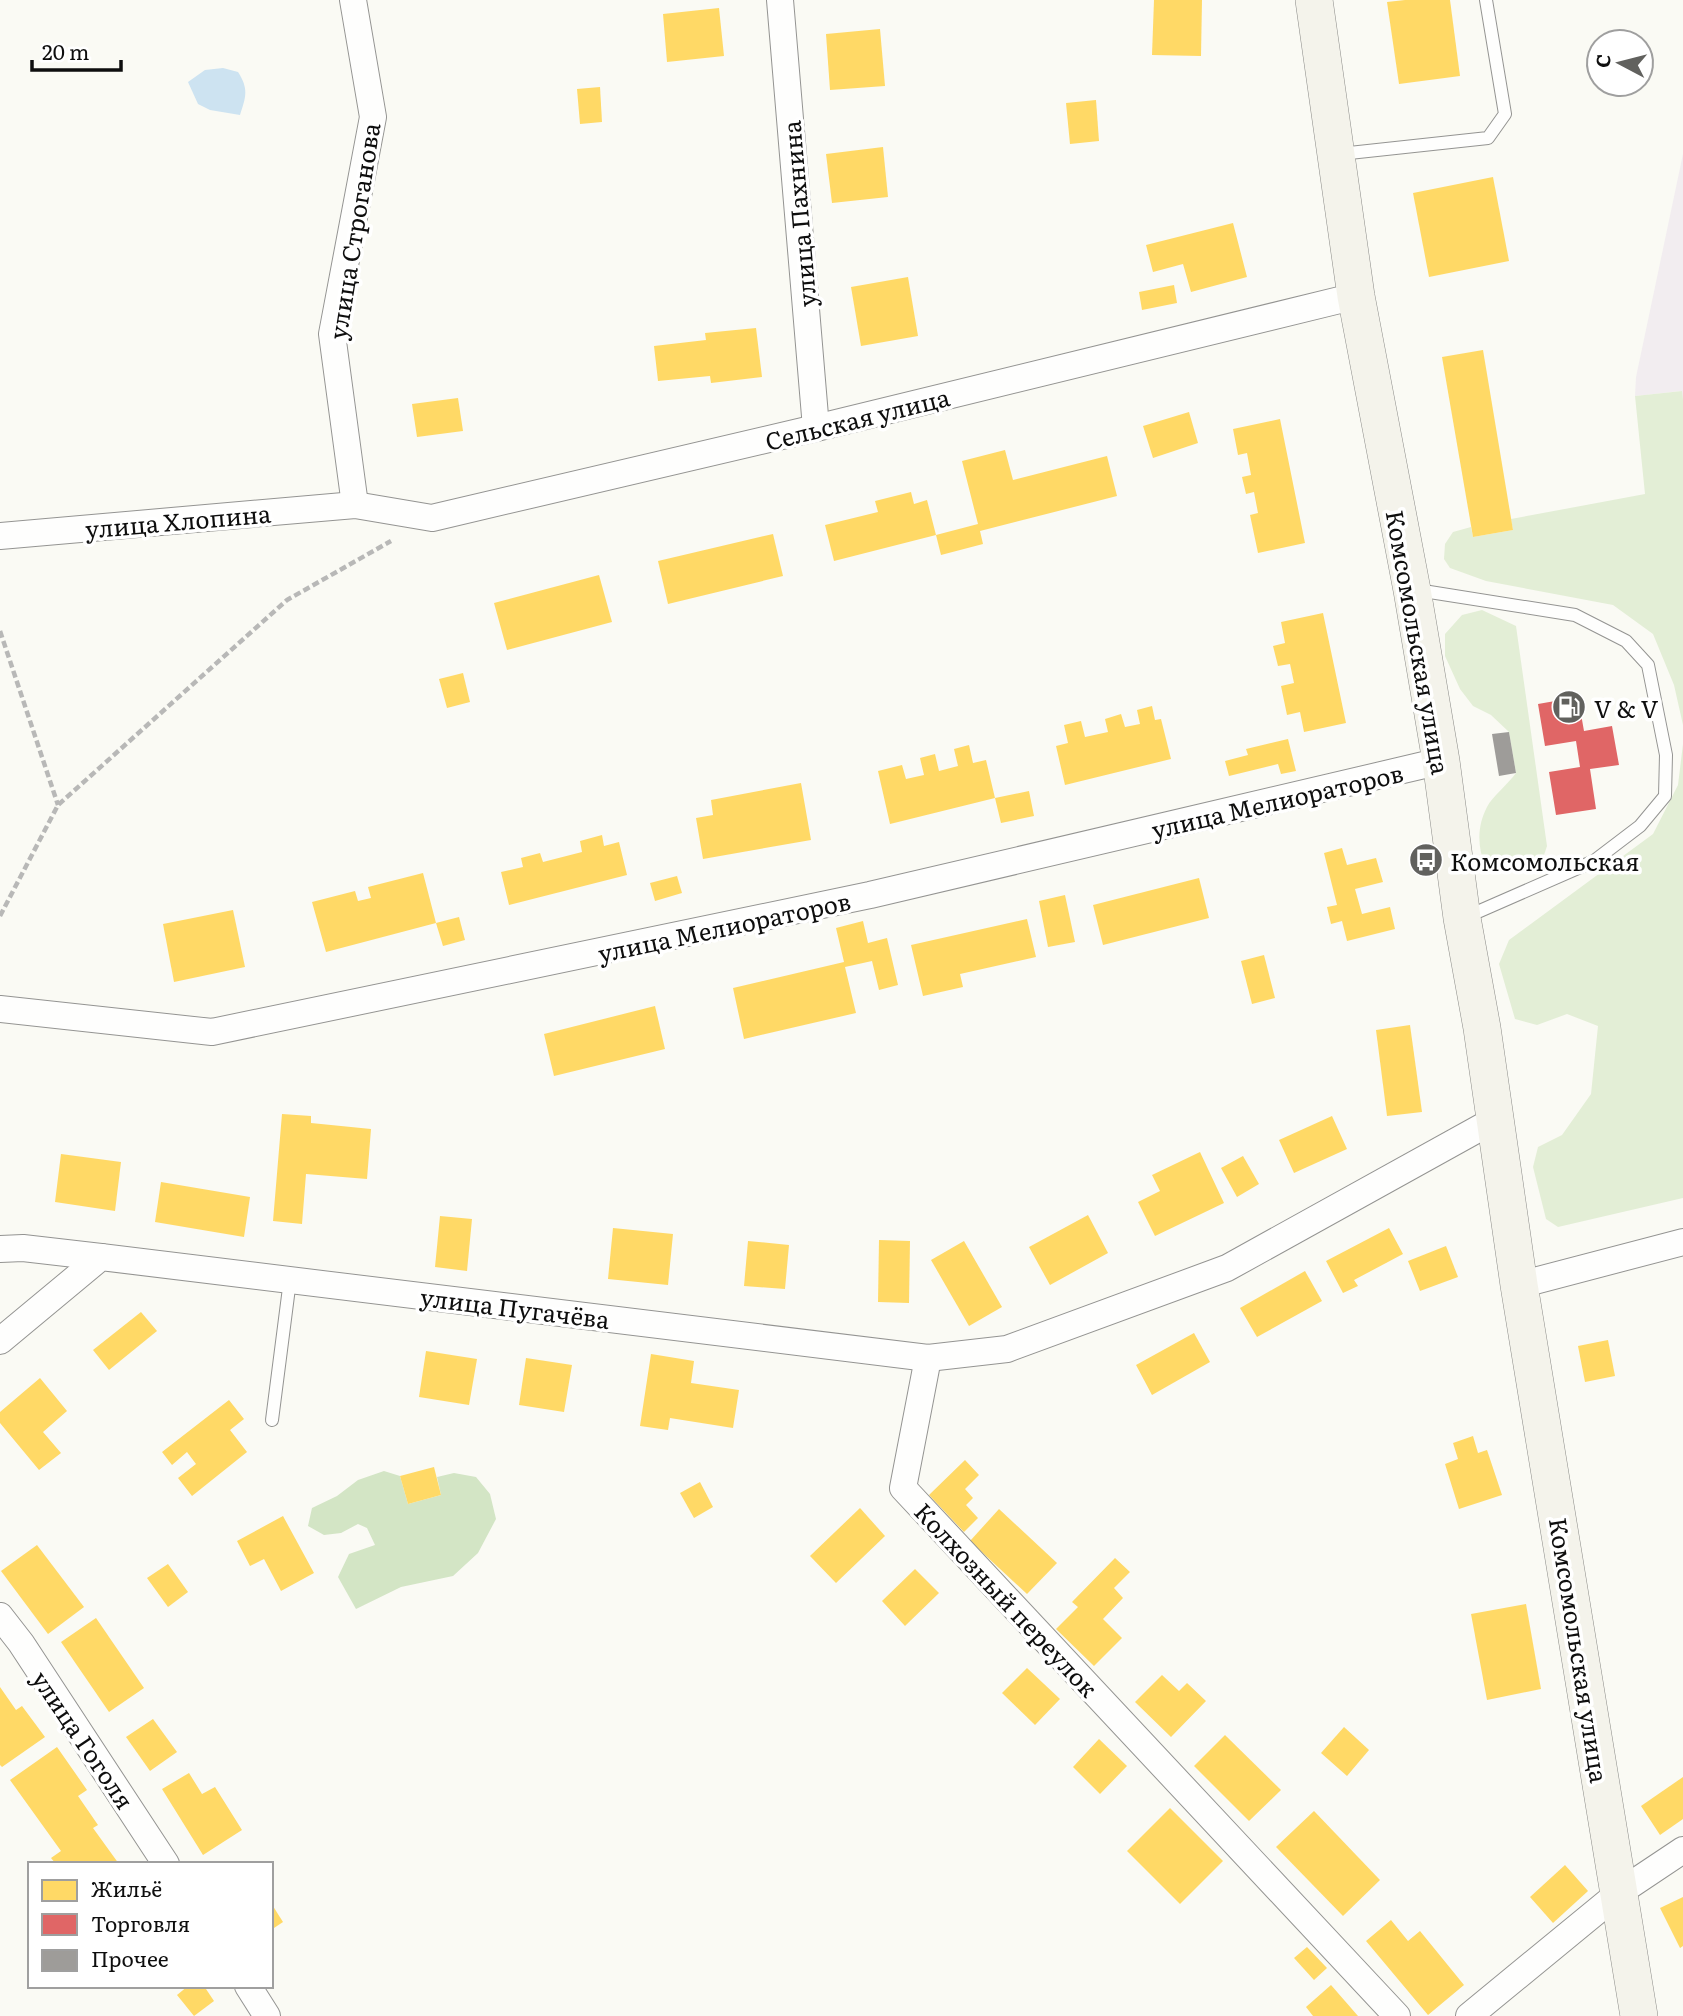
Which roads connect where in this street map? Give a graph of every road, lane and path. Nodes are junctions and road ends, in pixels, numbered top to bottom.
1 (353, 0) edge
2 (780, 0) edge
3 (1314, 0) edge
4 (1486, 0) edge
5 (1335, 154) junction
6 (1356, 296) junction
7 (816, 428) junction
8 (355, 505) junction
9 (432, 518) junction
10 (0, 536) edge
11 (1412, 590) junction
12 (0, 631) edge
13 (1441, 761) junction
14 (58, 805) junction
15 (0, 916) edge
16 (1462, 918) junction
17 (0, 1009) edge
18 (1496, 1119) junction
19 (1683, 1242) edge
20 (0, 1249) edge
21 (101, 1257) junction
22 (290, 1280) junction
23 (1519, 1285) junction
24 (0, 1341) edge
25 (928, 1358) junction
26 (272, 1420) dead end
27 (0, 1616) edge
28 (1683, 1850) edge
29 (165, 1862) edge
30 (1619, 1892) junction
31 (249, 1988) edge
32 (267, 2016) edge
33 (1397, 2016) edge
34 (1469, 2016) edge
35 (1639, 2016) edge

1 - 8 street, улица Строганова
2 - 7 street, улица Пахнина
3 - 5 main road, Комсомольская улица
4 - 5 lane
5 - 6 main road, Комсомольская улица
6 - 7 street, Сельская улица
6 - 11 main road, Комсомольская улица
7 - 9 street, Сельская улица
8 - 9 street, Сельская улица
8 - 10 street, улица Хлопина
9 - 14 path
11 - 13 main road, Комсомольская улица
11 - 16 lane
12 - 14 path
13 - 16 main road, Комсомольская улица
13 - 17 street, улица Мелиораторов
14 - 15 path
16 - 18 main road, Комсомольская улица
18 - 23 main road, Комсомольская улица
18 - 25 street
19 - 23 street
20 - 21 street, улица Пугачёва
21 - 22 street, улица Пугачёва
21 - 24 street
22 - 25 street, улица Пугачёва
22 - 26 lane
23 - 30 main road, Комсомольская улица
25 - 33 street, Колхозный переулок
27 - 29 street, улица Гоголя
28 - 30 street
30 - 34 street
30 - 35 main road, Комсомольская улица
31 - 32 street

